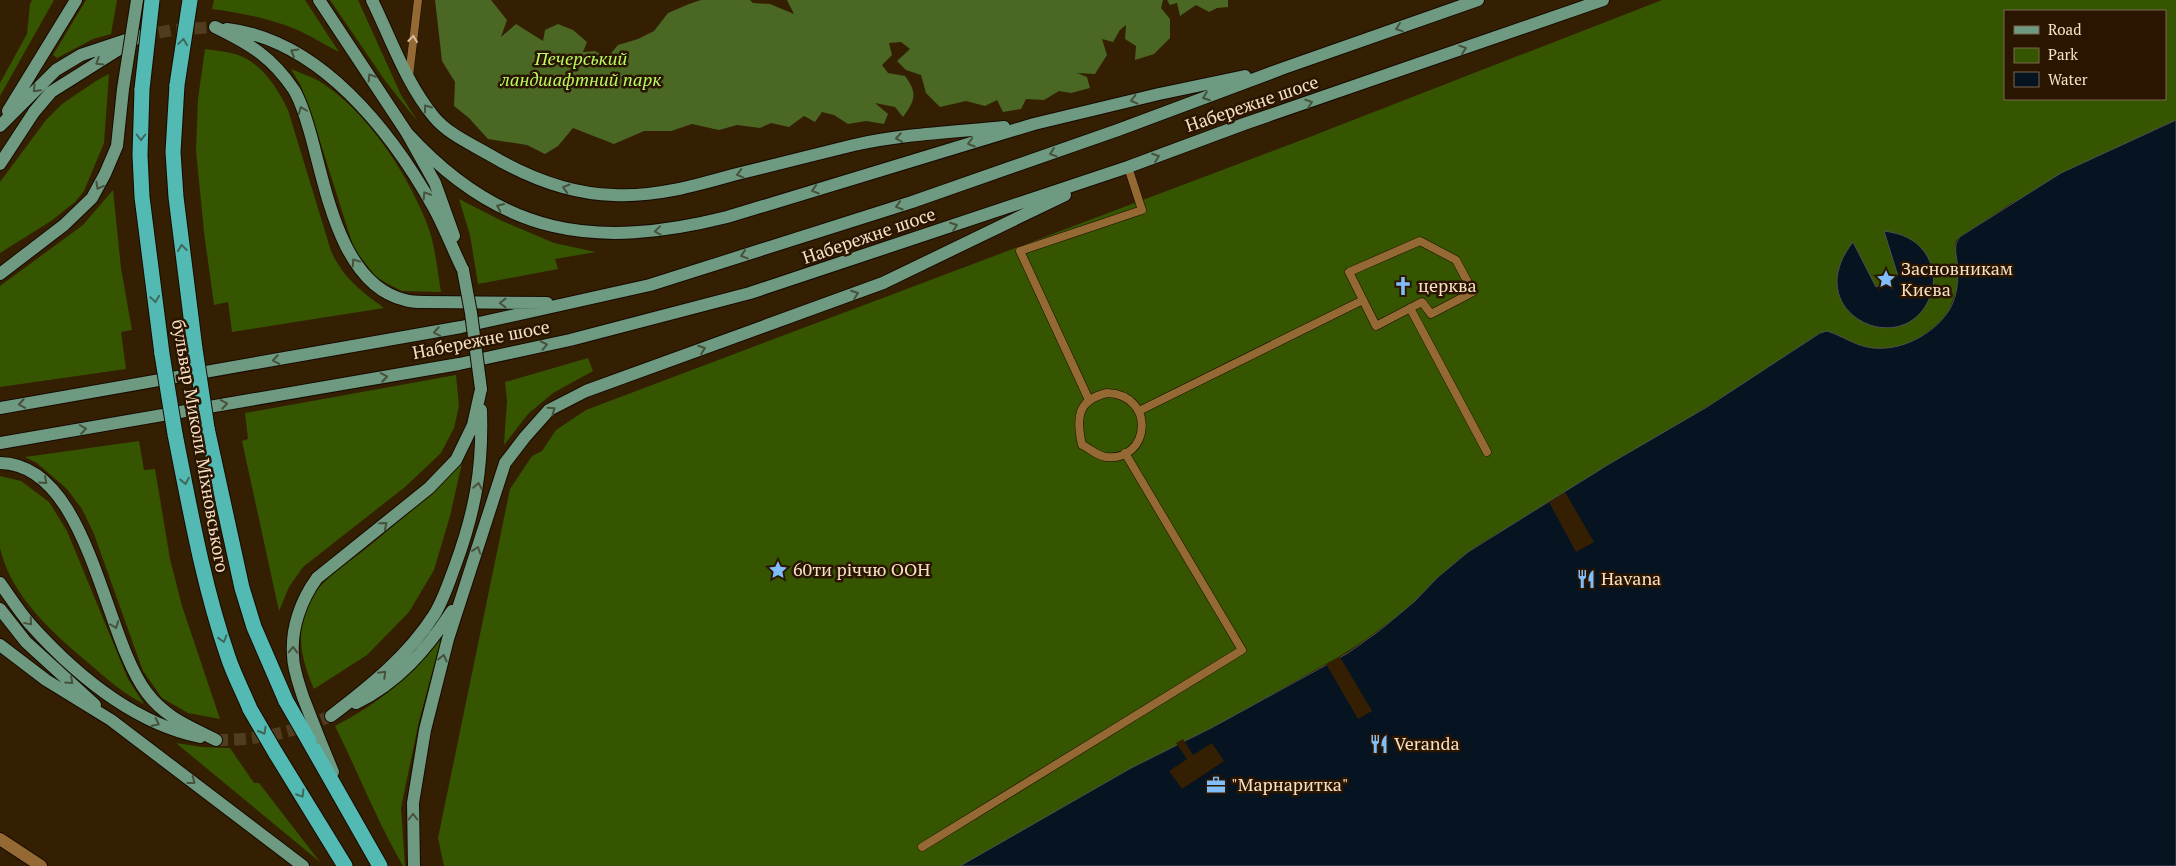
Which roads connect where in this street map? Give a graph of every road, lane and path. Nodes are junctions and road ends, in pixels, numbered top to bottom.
1 (76, 0) edge
2 (137, 0) edge
3 (152, 0) edge
4 (190, 0) edge
5 (319, 0) edge
6 (372, 0) edge
7 (418, 0) edge
8 (1478, 0) edge
9 (1603, 0) edge
10 (1284, 68) junction
11 (409, 78) junction
12 (0, 124) edge
13 (1034, 124) junction
14 (407, 133) junction
15 (0, 164) edge
16 (1128, 168) junction
17 (1110, 174) junction
18 (463, 270) junction
19 (0, 274) edge
20 (1363, 300) junction
21 (570, 303) junction
22 (1410, 308) junction
23 (481, 389) junction
24 (1090, 400) junction
25 (0, 408) edge
26 (1139, 411) junction
27 (0, 443) edge
28 (1487, 452) dead end
29 (1125, 453) junction
30 (0, 463) edge
31 (0, 584) edge
32 (461, 596) junction
33 (0, 609) edge
34 (0, 645) edge
35 (111, 720) junction
36 (314, 739) junction
37 (0, 839) edge
38 (922, 847) dead end
39 (41, 866) edge
40 (303, 866) edge
41 (345, 866) edge
42 (380, 866) edge
43 (414, 866) edge

1 - 12 main road
2 -> 19 main road, bridge
3 -> 41 highway, бульвар Миколи Міхновського, bridge
36 -> 4 highway, бульвар Миколи Міхновського, bridge
14 -> 5 main road
6 - 11 main road
11 -> 7 lane
8 -> 10 main road, Набережне шосе
16 -> 9 main road, Набережне шосе
10 -> 13 main road
10 -> 21 main road, Набережне шосе
13 -> 11 main road
12 - 15 main road
13 -> 14 main road
14 - 18 main road
16 - 17 main road, Набережне шосе
16 - 24 lane
27 -> 17 main road, Набережне шосе
32 -> 17 main road
18 - 21 main road
18 - 23 main road, bridge
20 - 22 lane
20 - 22 lane
20 - 26 lane
21 -> 25 main road, Набережне шосе
22 - 28 lane
32 -> 23 main road
36 -> 23 main road, bridge
24 - 26 lane
24 - 29 lane
26 - 29 lane
29 - 38 lane
30 - 31 main road
43 -> 32 main road
33 -> 35 main road
34 - 35 main road
35 -> 40 main road
36 - 42 highway, бульвар Миколи Міхновського
37 - 39 street

